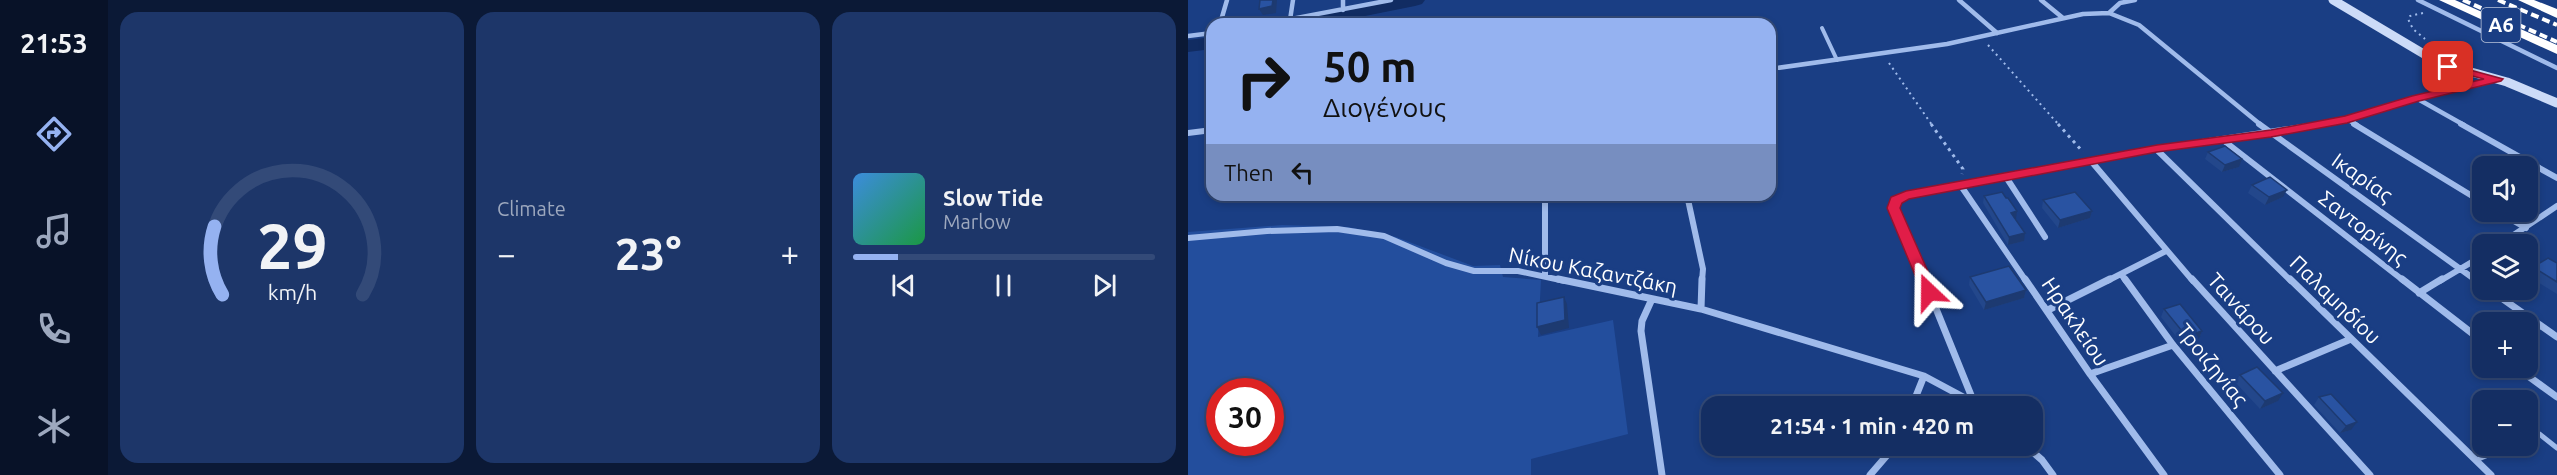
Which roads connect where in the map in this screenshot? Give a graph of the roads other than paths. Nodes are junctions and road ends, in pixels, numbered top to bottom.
1 (1227, 0) edge
2 (1293, 0) edge
3 (1343, 0) edge
4 (1391, 0) edge
5 (1959, 0) edge
6 (2041, 0) edge
7 (2135, 0) edge
8 (2333, 0) edge
9 (2418, 0) edge
10 (2524, 0) edge
11 (2444, 5) edge
12 (1342, 10) junction
13 (2109, 13) junction
14 (2557, 14) edge
15 (1222, 18) edge
16 (1290, 18) edge
17 (1300, 18) edge
18 (2063, 18) junction
19 (1822, 28) dead end
20 (1997, 33) junction
21 (1206, 34) edge
22 (1188, 36) edge
23 (2557, 50) edge
24 (1836, 60) junction
25 (1776, 68) edge
26 (2557, 68) edge
27 (2497, 79) junction
28 (2416, 98) junction
29 (2557, 103) edge
30 (2347, 119) junction
31 (1206, 131) edge
32 (1188, 133) edge
33 (2271, 133) junction
34 (2223, 140) junction
35 (2157, 149) junction
36 (2091, 161) junction
37 (2006, 177) junction
38 (2557, 178) edge
39 (1961, 186) junction
40 (2472, 196) edge
41 (1545, 201) edge
42 (1688, 201) edge
43 (2557, 206) edge
44 (2516, 222) edge
45 (2526, 228) junction
46 (2516, 234) edge
47 (2045, 237) dead end
48 (1188, 238) edge
49 (2166, 251) junction
50 (2472, 262) edge
51 (2462, 269) junction
52 (2121, 274) junction
53 (1545, 275) junction
54 (2472, 276) edge
55 (2419, 293) junction
56 (1652, 299) junction
57 (2504, 300) edge
58 (1701, 309) junction
59 (2048, 310) junction
60 (2472, 333) edge
61 (2557, 338) edge
62 (2351, 339) junction
63 (2173, 345) junction
64 (2275, 371) junction
65 (2090, 374) junction
66 (1924, 376) junction
67 (2531, 378) edge
68 (1916, 396) edge
69 (1964, 396) edge
70 (1971, 396) edge
71 (2557, 397) edge
72 (2538, 433) edge
73 (2557, 448) edge
74 (1889, 456) edge
75 (2037, 456) edge
76 (2486, 456) edge
77 (2476, 460) junction
78 (1662, 475) edge
79 (1870, 475) edge
80 (2053, 475) edge
81 (2164, 475) edge
82 (2280, 475) edge
83 (2370, 475) edge
84 (2491, 475) edge

1 - 15 street
2 - 16 street
3 - 12 street
4 - 12 street
5 - 20 street
6 - 18 street
7 - 13 street
8 - 27 street
9 - 11 street
10 - 14 highway, Α6
11 - 23 highway, Α6
11 - 26 street
12 - 17 street
13 - 18 street
13 - 33 street, Ικαρίας
18 - 20 street
19 - 24 lane
20 - 24 street
21 - 22 street
24 - 25 street
27 - 28 street
27 - 29 street
28 - 30 street
28 - 38 street
30 - 33 street
30 - 40 street
31 - 32 street
33 - 34 street
33 - 51 street, Ικαρίας
34 - 35 street
34 - 55 street, Σαντορίνης
35 - 36 street
35 - 62 street, Παλαμηδίου
36 - 37 street
36 - 49 street, Ταινάρου
37 - 39 street
37 - 47 street
39 - 59 street, Ηρακλείου
39 - 70 street
41 - 53 street
42 - 58 street
43 - 45 street
44 - 45 street
45 - 46 street
48 - 53 street, Νίκου Καζαντζάκη
49 - 52 street
49 - 64 street, Ταινάρου
50 - 51 street
51 - 54 street, Ικαρίας
51 - 55 street
52 - 59 street
52 - 63 street, Τροιζηνίας
53 - 56 street, Νίκου Καζαντζάκη
55 - 60 street, Σαντορίνης
56 - 58 street, Νίκου Καζαντζάκη
56 - 78 street
57 - 61 street
58 - 66 street, Νίκου Καζαντζάκη
59 - 65 street, Ηρακλείου
62 - 64 street
62 - 77 street, Παλαμηδίου
63 - 65 street
63 - 82 street, Τροιζηνίας
64 - 83 street, Ταινάρου
65 - 81 street, Ηρακλείου
66 - 68 street
66 - 69 street, Νίκου Καζαντζάκη
67 - 71 street
72 - 73 lane
74 - 79 street
75 - 80 street
76 - 77 lane
77 - 84 street, Παλαμηδίου

